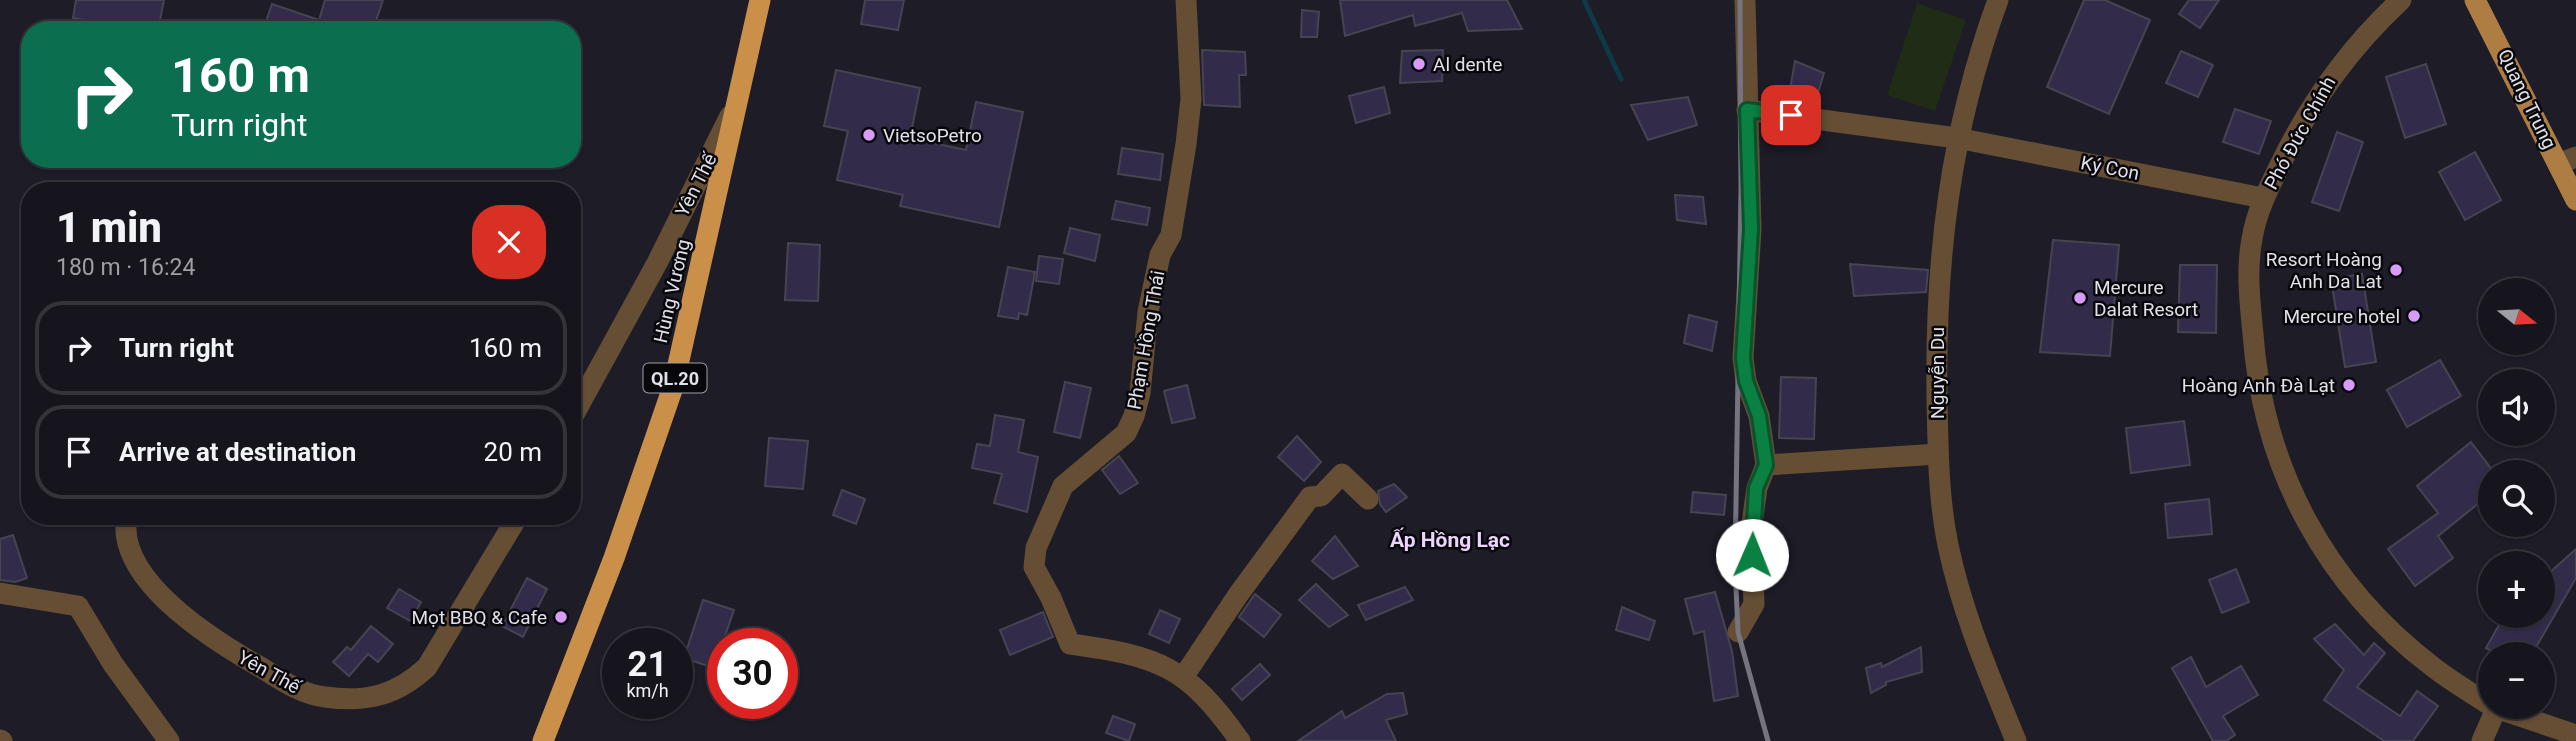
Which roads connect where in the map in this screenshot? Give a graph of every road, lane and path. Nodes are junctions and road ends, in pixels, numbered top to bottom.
1 (760, 0) edge
2 (1186, 0) edge
3 (1745, 0) edge
4 (1998, 0) edge
5 (2401, 0) edge
6 (2475, 0) edge
7 (738, 100) junction
8 (1747, 110) junction
9 (1957, 138) junction
10 (2567, 161) edge
11 (2263, 198) junction
12 (2576, 200) edge
13 (581, 402) edge
14 (1938, 454) junction
15 (1766, 465) junction
16 (1368, 499) dead end
17 (128, 525) edge
18 (513, 525) edge
19 (0, 593) edge
20 (1738, 632) dead end
21 (1184, 676) junction
22 (2478, 697) edge
23 (2489, 719) edge
24 (2527, 719) edge
25 (2576, 736) edge
26 (169, 741) edge
27 (543, 741) edge
28 (1240, 741) edge
29 (2016, 741) edge
30 (2482, 741) edge

1 - 7 highway, Hùng Vương / QL.20
2 - 21 street, Phạm Hồng Thái
3 - 8 street
4 - 9 street, Nguyễn Du
5 - 11 street, Phó Đức Chính
6 - 10 main road, Quang Trung
7 - 13 street, Yên Thế
7 - 27 highway, Hùng Vương / QL.20
8 - 9 street, Ký Con
8 - 15 street
9 - 11 street, Ký Con
9 - 14 street, Nguyễn Du
10 - 12 main road, Quang Trung
11 - 22 street, Phó Đức Chính
14 - 15 street
14 - 29 street, Nguyễn Du
15 - 20 street
16 - 21 street
17 - 18 street, Yên Thế
19 - 26 street
21 - 28 street, Phạm Hồng Thái
23 - 30 street
24 - 25 street, Phó Đức Chính

